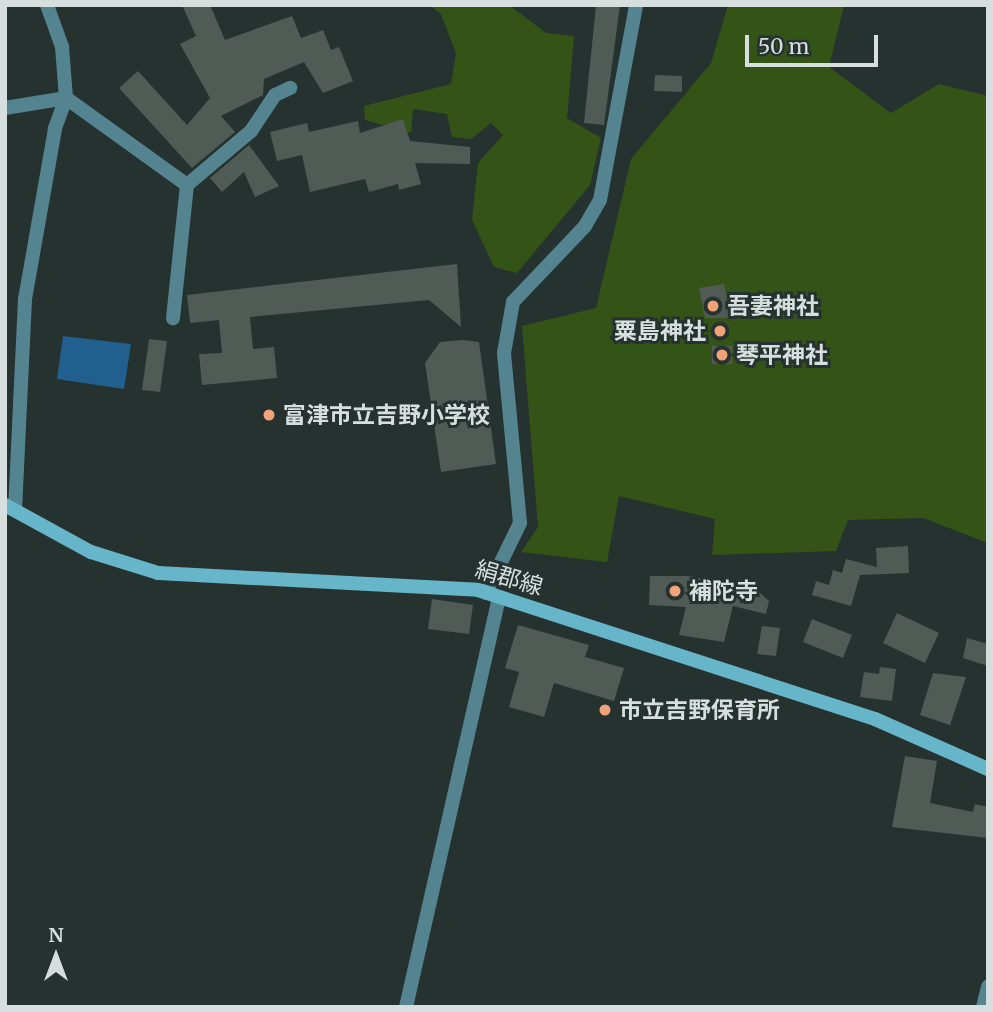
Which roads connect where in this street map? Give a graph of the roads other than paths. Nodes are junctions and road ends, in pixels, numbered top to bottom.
1 (47, 5) edge
2 (636, 5) edge
3 (290, 88) dead end
4 (66, 98) junction
5 (5, 108) edge
6 (187, 185) junction
7 (173, 318) dead end
8 (10, 507) edge
9 (492, 595) junction
10 (988, 769) edge
11 (988, 987) edge
12 (407, 1007) edge
13 (983, 1007) edge

1 - 4 street
2 - 9 street
3 - 6 street
4 - 5 street
4 - 6 street
4 - 8 street
6 - 7 street
8 - 9 main road, 絹郡線
9 - 10 main road, 絹郡線
9 - 12 street
11 - 13 street

